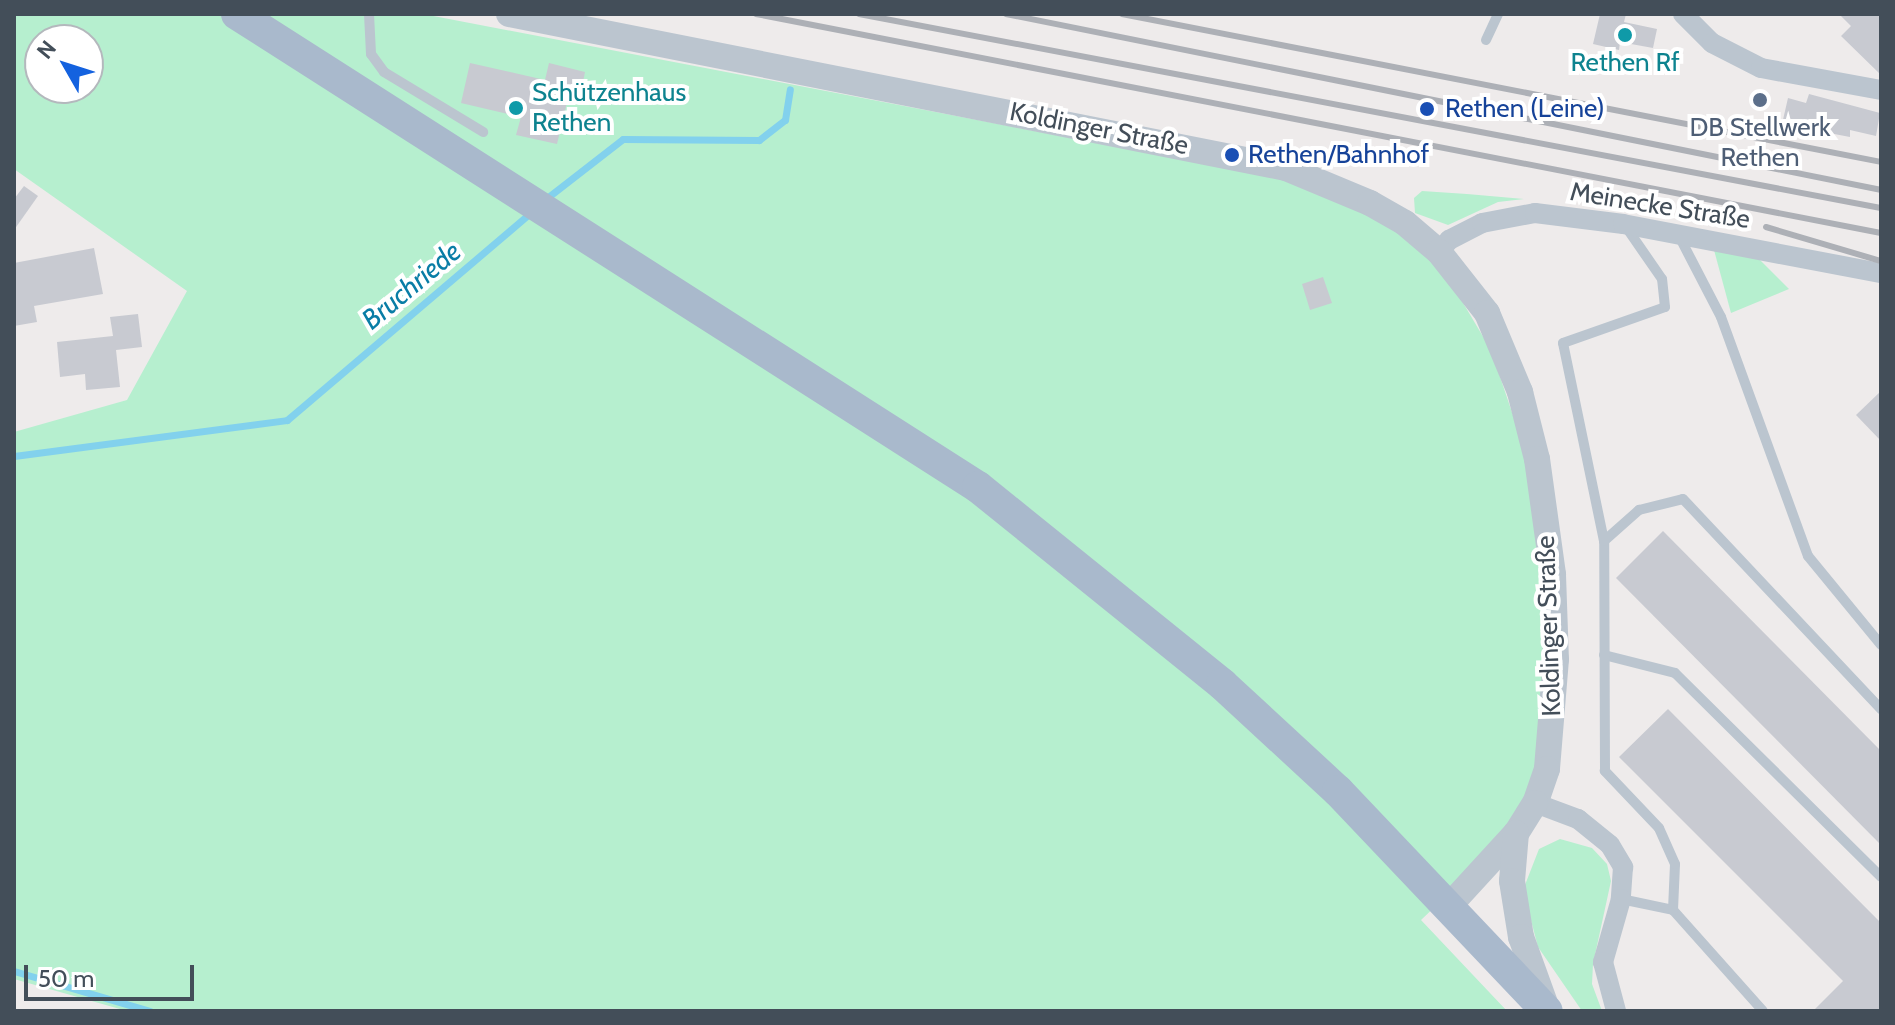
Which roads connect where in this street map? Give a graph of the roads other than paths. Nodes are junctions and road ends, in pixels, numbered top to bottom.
1 (237, 14) edge
2 (369, 14) edge
3 (509, 14) edge
4 (1498, 14) edge
5 (1683, 14) edge
6 (1486, 40) dead end
7 (1881, 90) edge
8 (483, 132) dead end
9 (1623, 224) junction
10 (1678, 234) junction
11 (1439, 252) junction
12 (1881, 273) edge
13 (1604, 541) junction
14 (1881, 645) edge
15 (1604, 655) junction
16 (1881, 709) edge
17 (1535, 803) junction
18 (1516, 833) junction
19 (1881, 877) edge
20 (1621, 899) junction
21 (1450, 905) junction
22 (1673, 910) junction
23 (1547, 1011) edge
24 (1616, 1011) edge
25 (1763, 1011) edge

1 - 21 main road
2 - 8 lane
3 - 11 street, Koldinger Straße
4 - 6 lane
5 - 7 street
9 - 10 street, Meinecke Straße
9 - 11 street, Meinecke Straße
9 - 13 lane
10 - 12 street, Meinecke Straße
10 - 14 lane
11 - 17 street, Koldinger Straße
13 - 15 lane
13 - 16 lane
15 - 19 lane
15 - 22 lane
17 - 18 street, Koldinger Straße
17 - 20 street
18 - 21 street, Koldinger Straße
18 - 23 street
20 - 22 lane
20 - 24 street
21 - 23 main road
22 - 25 lane

